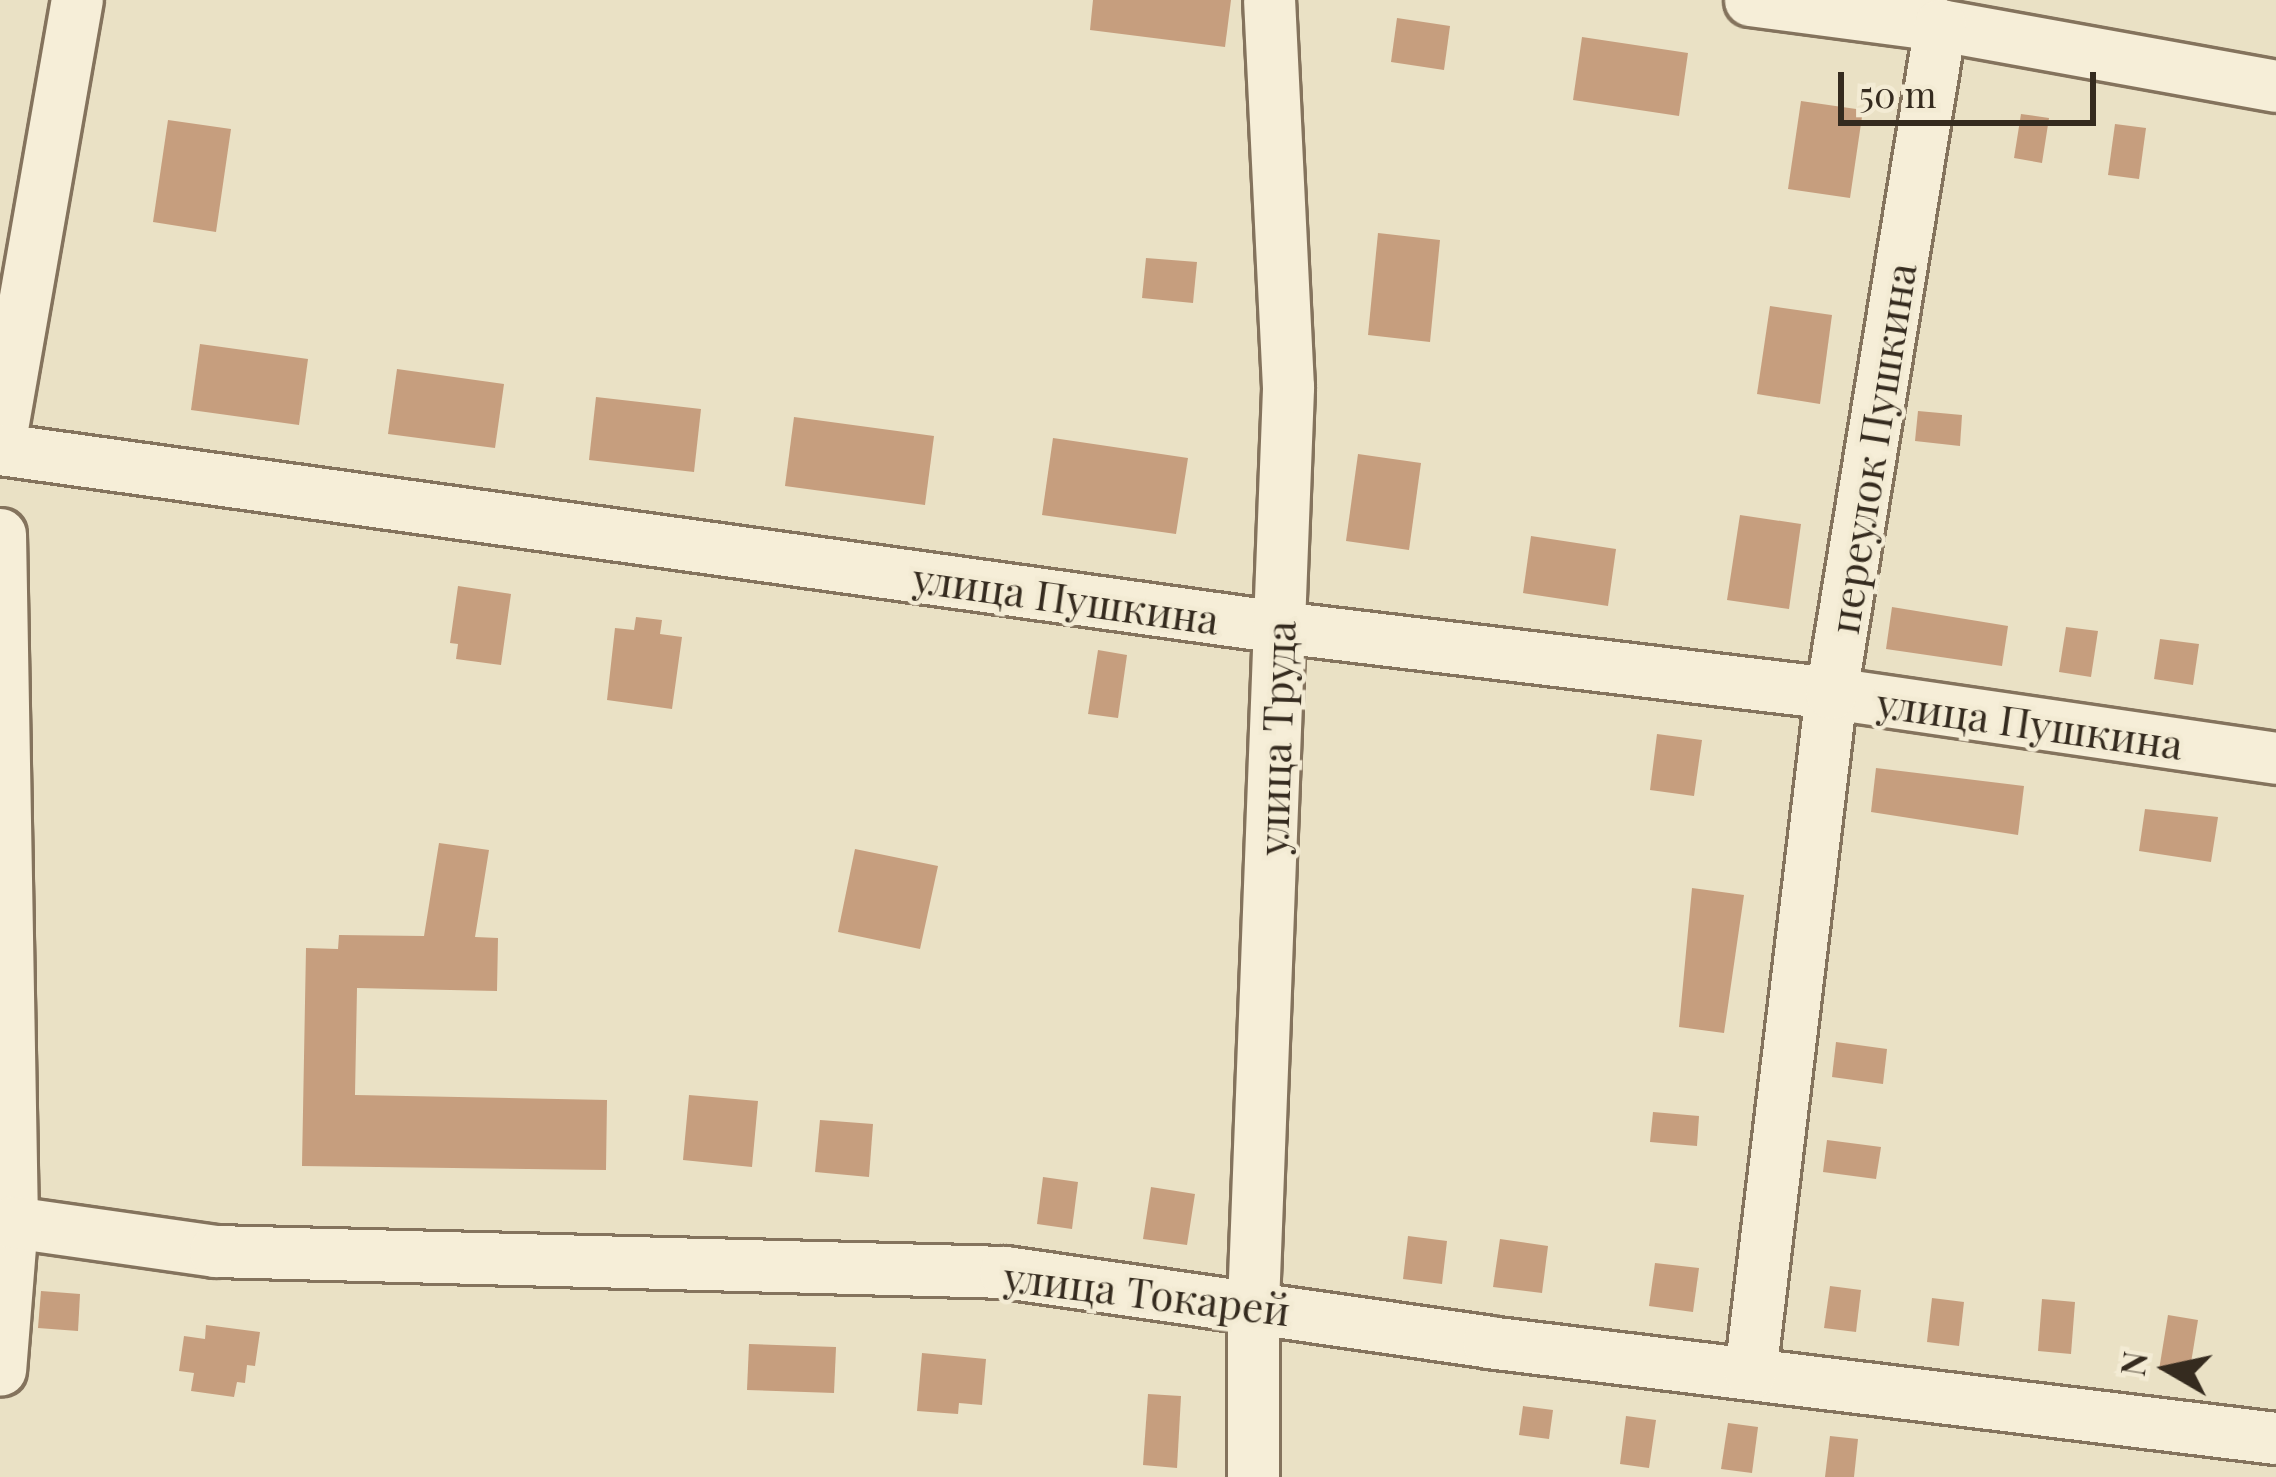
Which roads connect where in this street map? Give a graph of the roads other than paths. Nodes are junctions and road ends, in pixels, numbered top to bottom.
1 (77, 0) edge
2 (1269, 0) edge
3 (1750, 0) edge
4 (1940, 25) junction
5 (2276, 86) edge
6 (0, 445) edge
7 (0, 533) edge
8 (1280, 627) junction
9 (1831, 693) junction
10 (2276, 758) edge
11 (12, 1222) junction
12 (1253, 1304) junction
13 (0, 1370) edge
14 (1750, 1373) junction
15 (2276, 1438) edge
16 (1253, 1477) edge

1 - 6 street
2 - 8 street, улица Труда
3 - 4 street
4 - 5 street
4 - 9 street, переулок Пушкина
6 - 8 street, улица Пушкина
7 - 11 street
8 - 9 street, улица Пушкина
8 - 12 street, улица Труда
9 - 10 street, улица Пушкина
9 - 14 street, переулок Пушкина
11 - 12 street, улица Токарей
11 - 13 street
12 - 14 street, улица Токарей
12 - 16 street, улица Труда
14 - 15 street, улица Токарей

